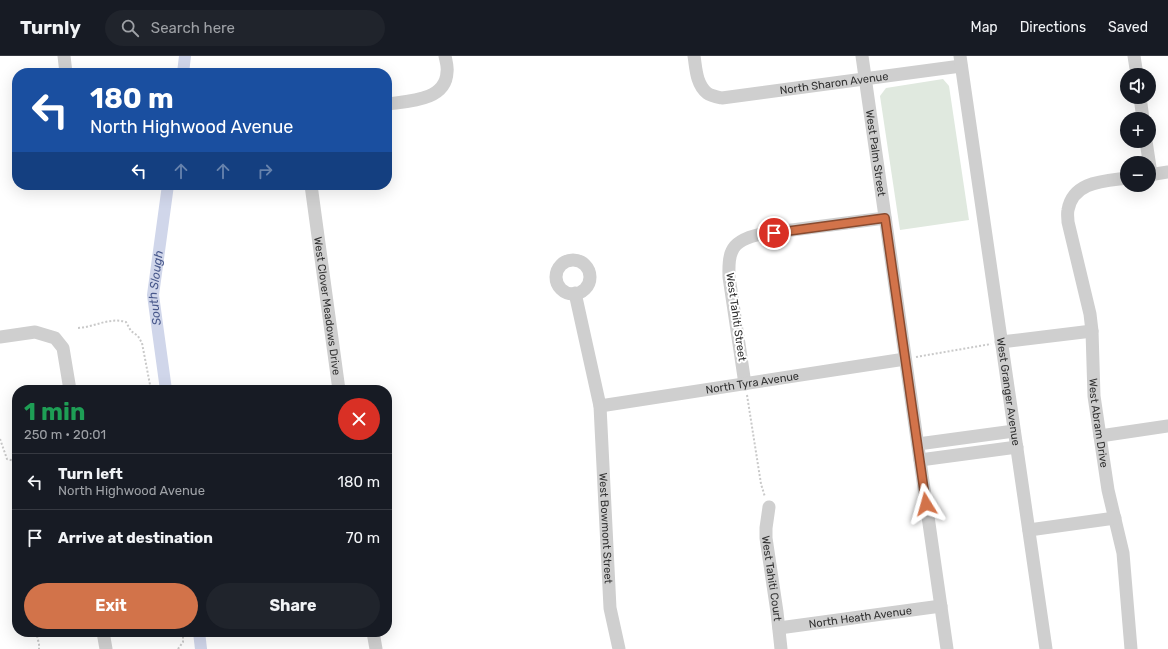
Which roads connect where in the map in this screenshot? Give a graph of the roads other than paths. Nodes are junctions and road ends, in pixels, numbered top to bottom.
1 (64, 56) edge
2 (445, 56) edge
3 (694, 56) edge
4 (862, 56) edge
5 (1134, 56) edge
6 (961, 61) edge
7 (65, 68) edge
8 (1136, 68) edge
9 (865, 80) junction
10 (392, 103) edge
11 (1168, 172) edge
12 (1156, 174) edge
13 (1120, 179) edge
14 (312, 190) edge
15 (885, 218) junction
16 (575, 293) dead end
17 (1092, 331) junction
18 (0, 337) edge
19 (1001, 342) junction
20 (905, 360) junction
21 (745, 384) junction
22 (69, 385) edge
23 (338, 385) edge
24 (600, 406) junction
25 (1168, 426) edge
26 (1014, 431) junction
27 (1100, 436) junction
28 (918, 444) junction
29 (1017, 447) junction
30 (920, 460) junction
31 (769, 507) road end
32 (1114, 518) junction
33 (1029, 530) junction
34 (941, 606) junction
35 (779, 628) junction
36 (104, 637) edge
37 (374, 637) edge
38 (106, 649) edge
39 (376, 649) edge
40 (619, 649) edge
41 (781, 649) edge
42 (947, 649) edge
43 (1046, 649) edge
44 (1131, 649) edge

1 - 7 street
2 - 10 street
3 - 9 street, North Sharon Avenue
4 - 9 street, West Palm Street
5 - 8 street
6 - 9 street, North Sharon Avenue
6 - 19 street, West Granger Avenue
9 - 15 street, West Palm Street
11 - 12 street
13 - 17 street, West Abram Drive
14 - 23 street, West Clover Meadows Drive
15 - 20 street, West Palm Street
15 - 21 street, West Tahiti Street
16 - 24 street, West Bowmont Street
17 - 19 street
17 - 27 street, West Abram Drive
18 - 22 street
19 - 26 street, West Granger Avenue
20 - 21 street, North Tyra Avenue
20 - 28 street, West Palm Street
21 - 24 street, North Tyra Avenue
24 - 40 street, West Bowmont Street
25 - 27 street
26 - 28 street
26 - 29 street, West Granger Avenue
27 - 32 street, West Abram Drive
28 - 30 street, West Palm Street
29 - 30 street
29 - 33 street, West Granger Avenue
30 - 34 street, West Palm Street
31 - 35 street, West Tahiti Court
32 - 33 street
32 - 44 street, West Abram Drive
33 - 43 street, West Granger Avenue
34 - 35 street, North Heath Avenue
34 - 42 street, West Palm Street
35 - 41 street, West Tahiti Court
36 - 38 street
37 - 39 street

